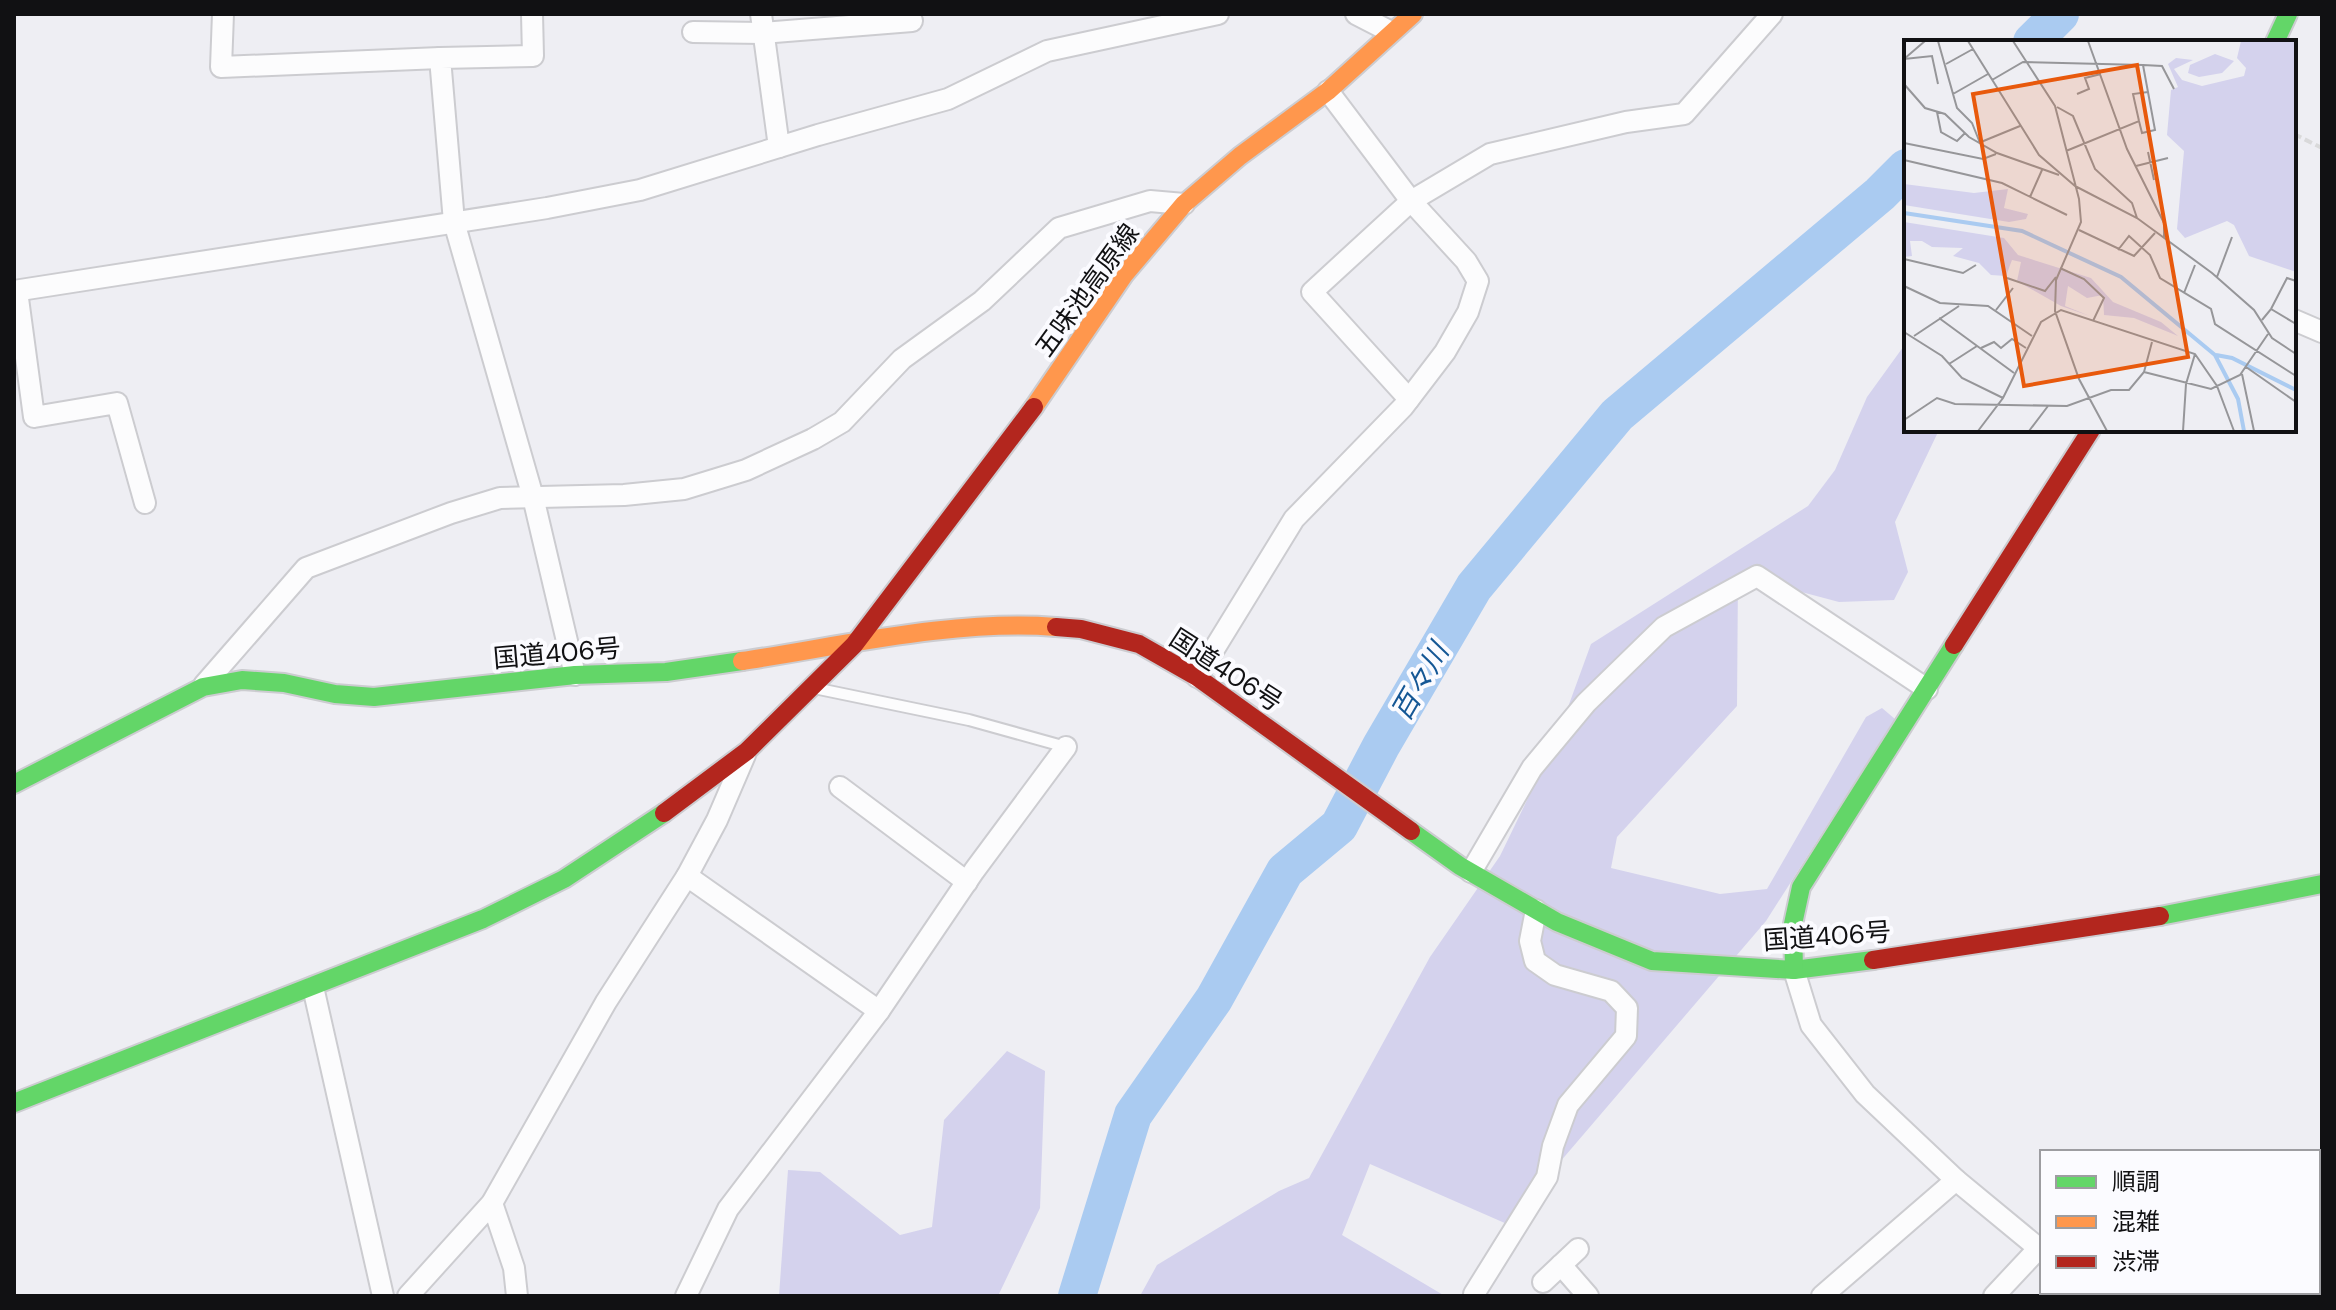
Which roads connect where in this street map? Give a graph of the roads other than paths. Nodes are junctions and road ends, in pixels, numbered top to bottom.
1 (223, 14) edge
2 (532, 14) edge
3 (1218, 14) edge
4 (1356, 14) edge
5 (1413, 14) edge
6 (1772, 14) edge
7 (2288, 14) edge
8 (912, 21) dead end
9 (762, 23) edge
10 (693, 32) dead end
11 (1391, 32) junction
12 (2276, 40) edge
13 (440, 58) junction
14 (1328, 91) junction
15 (779, 147) junction
16 (1411, 201) junction
17 (1184, 204) junction
18 (454, 222) junction
19 (16, 291) edge
20 (2296, 321) edge
21 (2322, 332) edge
22 (1409, 399) junction
23 (2090, 432) edge
24 (533, 497) junction
25 (145, 503) dead end
26 (854, 645) junction
27 (575, 675) junction
28 (1197, 677) junction
29 (203, 687) junction
30 (810, 687) junction
31 (1927, 689) junction
32 (1066, 747) joint
33 (747, 751) junction
34 (14, 784) edge
35 (840, 787) dead end
36 (1466, 869) junction
37 (687, 876) junction
38 (967, 882) junction
39 (2322, 884) edge
40 (1536, 910) junction
41 (1794, 970) junction
42 (313, 987) junction
43 (879, 1011) junction
44 (14, 1103) edge
45 (1956, 1180) junction
46 (492, 1203) junction
47 (1578, 1249) dead end
48 (2040, 1250) edge
49 (1561, 1265) junction
50 (1543, 1282) dead end
51 (1474, 1294) edge
52 (383, 1296) edge
53 (408, 1296) edge
54 (517, 1296) edge
55 (686, 1296) edge
56 (1588, 1296) edge
57 (1822, 1296) edge
58 (1994, 1296) edge

1 - 13 street
2 - 13 street
3 - 15 street
4 - 11 street
5 - 11 main road, 五味池高原線
6 - 16 street
7 - 12 main road
8 - 9 street
9 - 10 street
9 - 15 street
11 - 14 main road, 五味池高原線
13 - 18 street
14 - 16 street
14 - 17 main road, 五味池高原線
15 - 18 street
16 - 22 street
16 - 22 street
17 - 24 street
17 - 26 main road, 五味池高原線
18 - 19 street
18 - 24 street
19 - 25 street
20 - 21 street
22 - 28 street
23 - 31 main road
24 - 27 street
24 - 29 street
26 - 27 main road, 国道406号
26 - 28 main road, 国道406号
26 - 30 main road, 五味池高原線
27 - 29 main road, 国道406号
28 - 36 main road, 国道406号
29 - 34 main road, 国道406号
30 - 32 lane
30 - 33 main road, 五味池高原線
31 - 36 street
31 - 41 main road
32 - 38 street
33 - 37 street
33 - 42 main road, 五味池高原線
35 - 38 street
36 - 40 main road, 国道406号
37 - 43 street
37 - 46 street
38 - 43 street
39 - 41 main road, 国道406号
40 - 41 main road, 国道406号
40 - 51 street
41 - 45 street
42 - 44 main road, 五味池高原線
42 - 52 street
43 - 55 street
45 - 48 street
45 - 57 street
46 - 53 street
46 - 54 street
47 - 49 street
48 - 58 street
49 - 50 street
49 - 56 street

